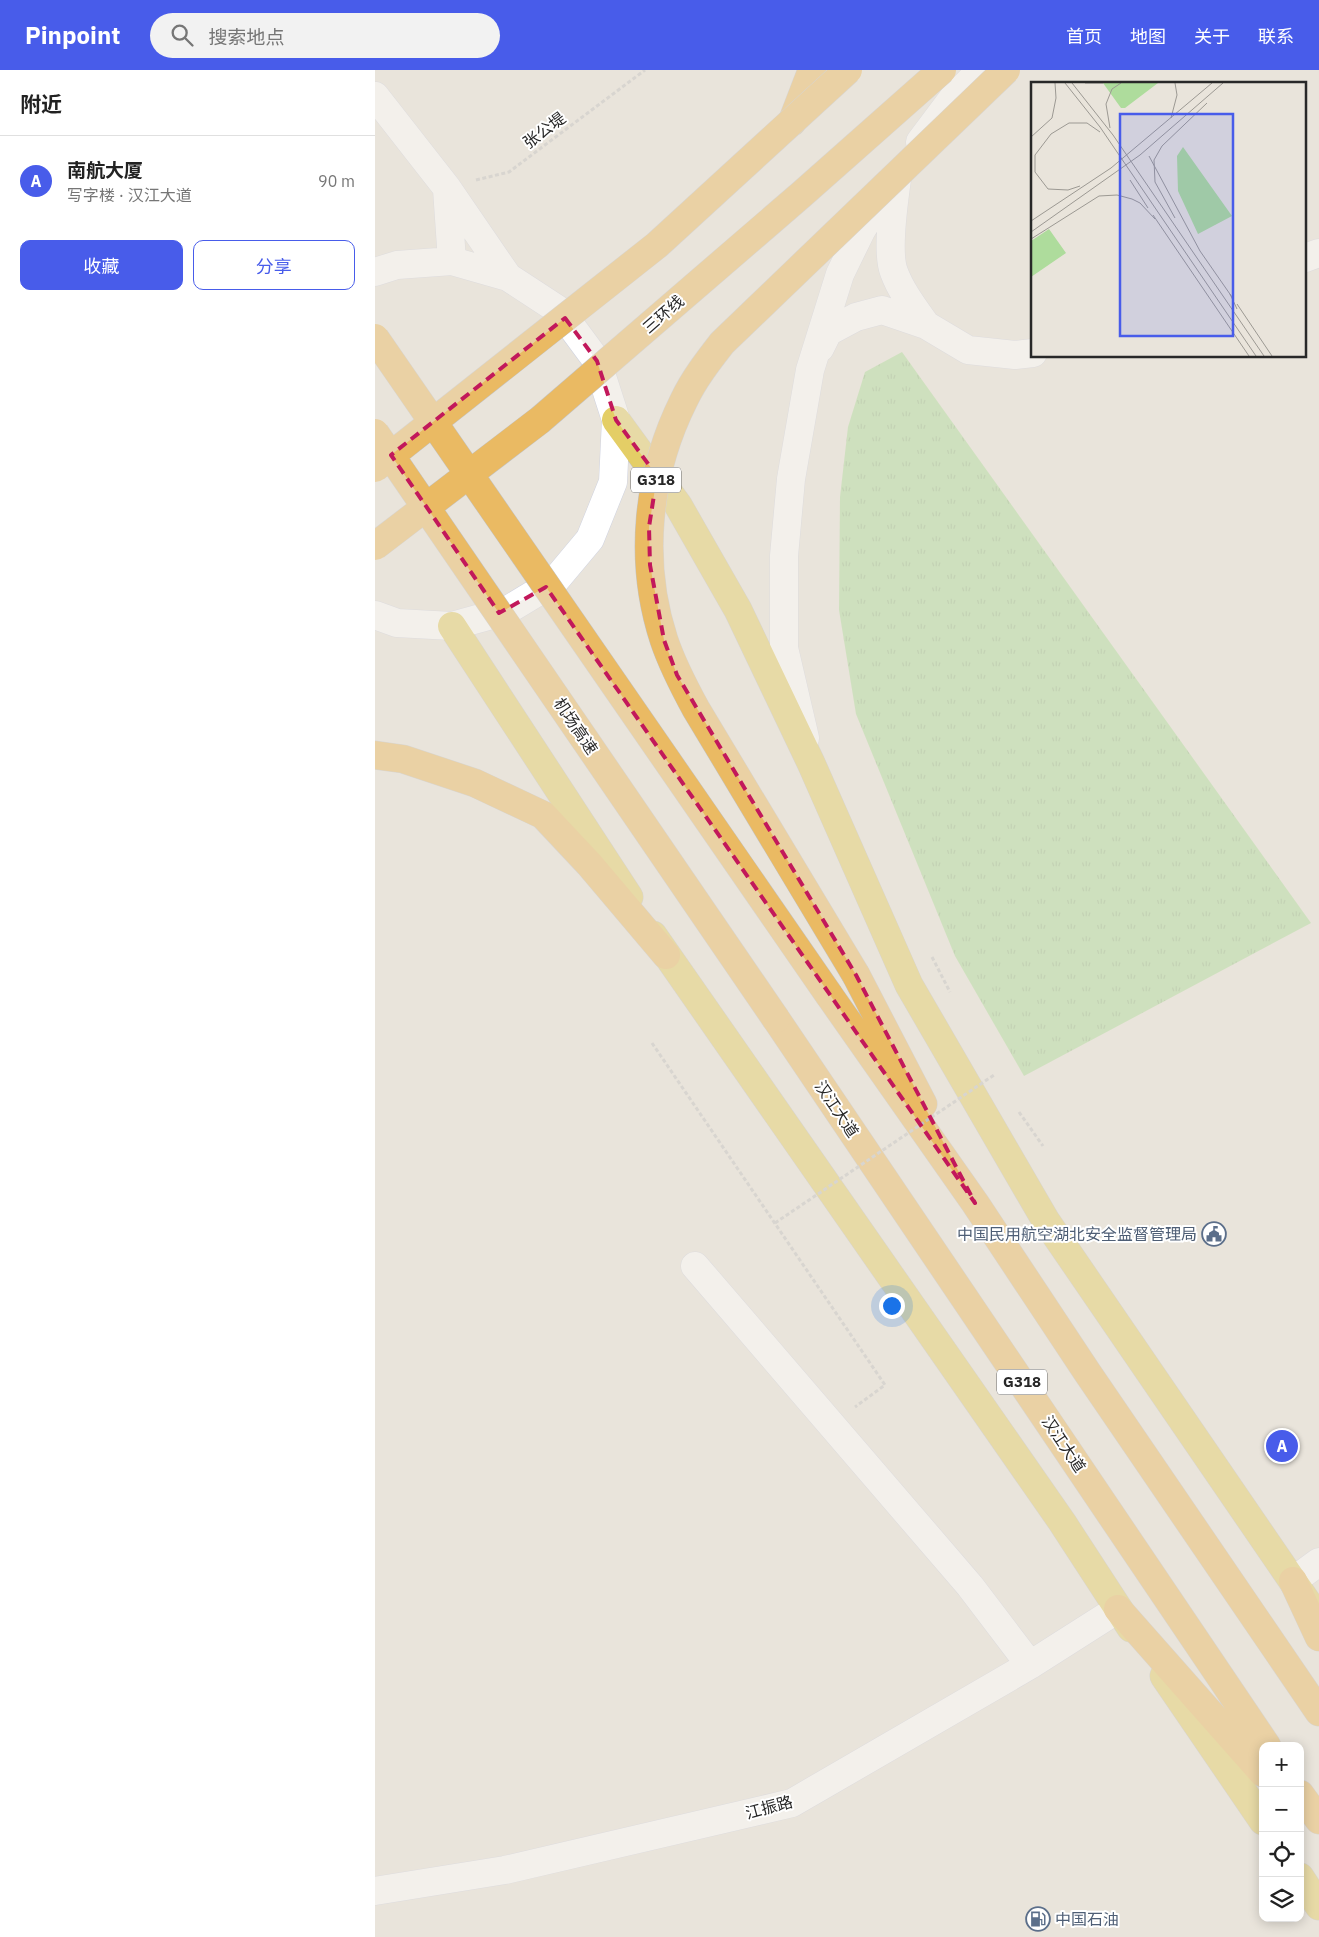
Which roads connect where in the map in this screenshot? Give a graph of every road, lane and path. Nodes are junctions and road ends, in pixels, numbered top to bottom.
1 (645, 70) edge
2 (812, 70) edge
3 (848, 70) edge
4 (942, 70) edge
5 (981, 70) edge
6 (1006, 70) edge
7 (375, 96) edge
8 (791, 122) junction
9 (898, 171) junction
10 (447, 188) junction
11 (1319, 253) edge
12 (1307, 257) edge
13 (452, 262) junction
14 (375, 272) edge
15 (509, 277) junction
16 (926, 325) junction
17 (375, 338) edge
18 (1031, 353) edge
19 (810, 370) junction
20 (615, 420) junction
21 (375, 432) edge
22 (375, 468) edge
23 (375, 546) edge
24 (375, 615) edge
25 (452, 626) junction
26 (375, 755) edge
27 (811, 763) junction
28 (666, 955) junction
29 (776, 1019) joint
30 (652, 1043) dead end
31 (994, 1075) dead end
32 (975, 1203) junction
33 (775, 1223) junction
34 (695, 1266) dead end
35 (831, 1424) junction
36 (1319, 1562) edge
37 (1293, 1581) junction
38 (1118, 1609) junction
39 (1319, 1620) edge
40 (1319, 1637) edge
41 (1030, 1664) junction
42 (1319, 1712) edge
43 (1264, 1742) edge
44 (1259, 1768) edge
45 (1304, 1799) edge
46 (1259, 1815) edge
47 (1304, 1820) edge
48 (1319, 1820) edge
49 (1319, 1837) edge
50 (1304, 1884) edge
51 (375, 1891) edge
52 (1319, 1906) edge

1 - 10 path, 张公堤
2 - 8 highway
3 - 8 highway, bridge
4 - 23 highway, 三环线, bridge
5 - 9 street
6 - 32 highway, G318, bridge
7 - 10 street
8 - 22 highway, bridge
9 - 16 street
9 - 19 street
10 - 13 street
10 - 15 street
11 - 12 street
13 - 14 street
13 - 15 street
15 - 20 street
16 - 18 street
16 - 19 street
17 - 32 highway, bridge
19 - 27 street
20 - 25 street
20 - 27 main road
21 - 29 highway, 机场高速 / G318, bridge
24 - 25 street
25 - 28 main road
26 - 28 highway
27 - 37 main road
28 - 38 main road
29 - 43 highway, 汉江大道 / G318
30 - 33 path
31 - 33 path, bridge
32 - 42 highway, G318
33 - 35 path
34 - 35 street
35 - 41 street
36 - 37 street
37 - 39 main road
37 - 40 highway
38 - 41 street, 江振路
38 - 44 highway
38 - 46 main road
41 - 51 street, 江振路
45 - 48 highway
47 - 49 highway
50 - 52 main road

